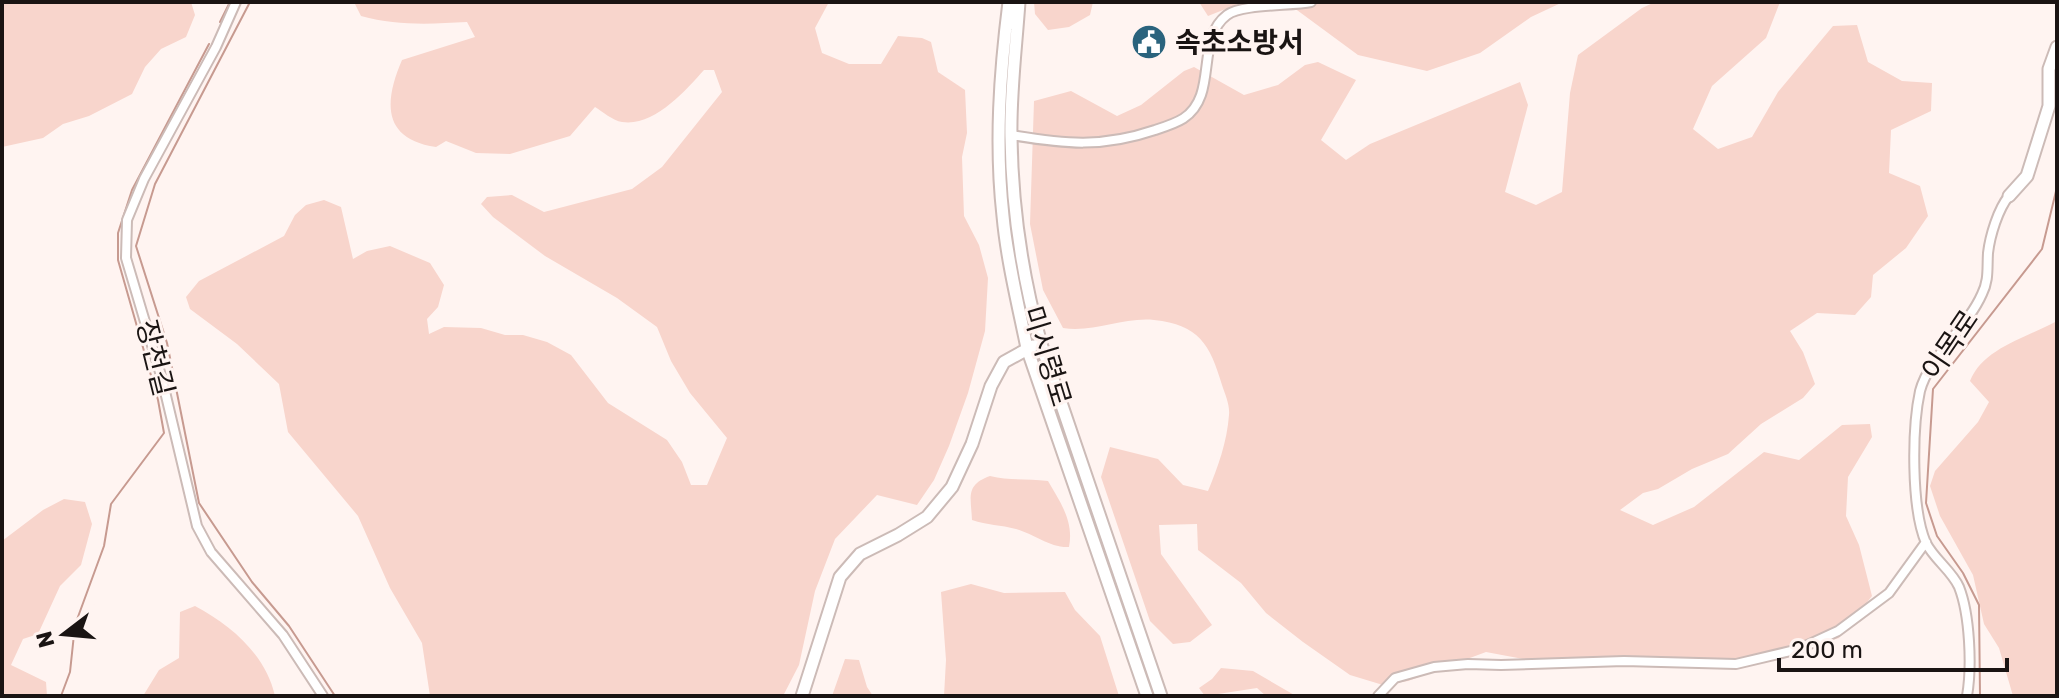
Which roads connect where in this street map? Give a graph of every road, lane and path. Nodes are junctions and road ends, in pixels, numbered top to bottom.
1 (236, 2) edge
2 (1009, 2) edge
3 (1019, 2) edge
4 (1311, 2) edge
5 (2057, 47) edge
6 (1011, 135) junction
7 (2009, 196) joint
8 (1041, 344) junction
9 (1027, 348) junction
10 (1926, 542) junction
11 (323, 696) edge
12 (802, 696) edge
13 (1147, 696) edge
14 (1161, 696) edge
15 (1378, 696) edge
16 (1967, 696) edge

1 - 11 street, 장천길
2 - 9 main road, 미시령로
3 - 6 main road, 미시령로
4 - 6 street
5 - 7 main road, 이목로
6 - 8 main road, 미시령로
7 - 10 street, 이목로
8 - 9 main road
8 - 14 main road, 미시령로
9 - 12 main road
9 - 13 main road, 미시령로
10 - 15 street
10 - 16 street, 이목로

